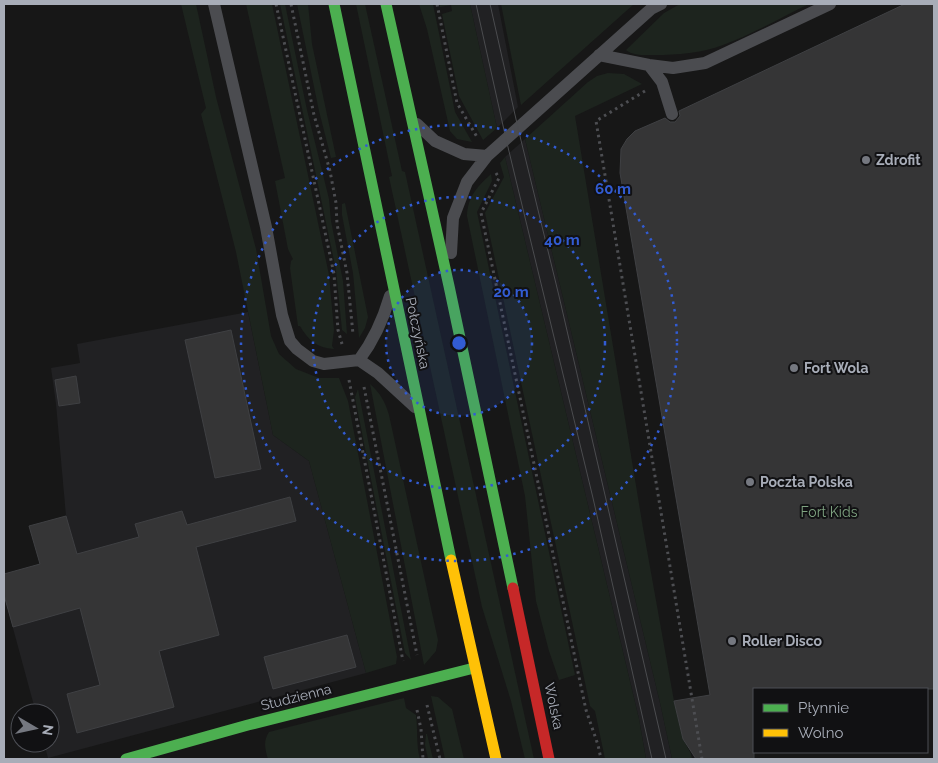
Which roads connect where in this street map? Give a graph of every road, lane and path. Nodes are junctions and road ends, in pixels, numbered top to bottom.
1 (214, 4) edge
2 (291, 4) edge
3 (334, 4) edge
4 (386, 4) edge
5 (437, 4) edge
6 (660, 4) edge
7 (830, 4) edge
8 (599, 55) junction
9 (650, 65) junction
10 (645, 91) dead end
11 (672, 114) dead end
12 (412, 119) junction
13 (488, 156) junction
14 (393, 286) junction
15 (449, 286) junction
16 (354, 338) dead end
17 (359, 360) junction
18 (363, 383) dead end
19 (420, 412) junction
20 (418, 658) dead end
21 (474, 668) junction
22 (426, 698) dead end
23 (416, 703) dead end
24 (126, 759) edge
25 (423, 759) edge
26 (440, 759) edge
27 (496, 759) edge
28 (550, 759) edge
29 (601, 759) edge
30 (702, 759) edge

1 - 17 lane
2 - 16 path
3 - 14 main road, Połczyńska
4 - 12 main road
5 - 13 path
6 - 8 lane
7 - 9 lane
8 - 9 lane
8 - 13 lane
9 - 11 lane
10 - 30 path
12 - 13 lane
12 - 15 main road
13 - 15 lane
13 - 29 path
14 - 17 lane
14 - 19 main road, Połczyńska
15 - 28 main road, Wolska
17 - 19 lane
18 - 20 path
19 - 21 main road, Połczyńska
21 - 24 main road, Studzienna
21 - 27 main road
22 - 26 path
23 - 25 path

